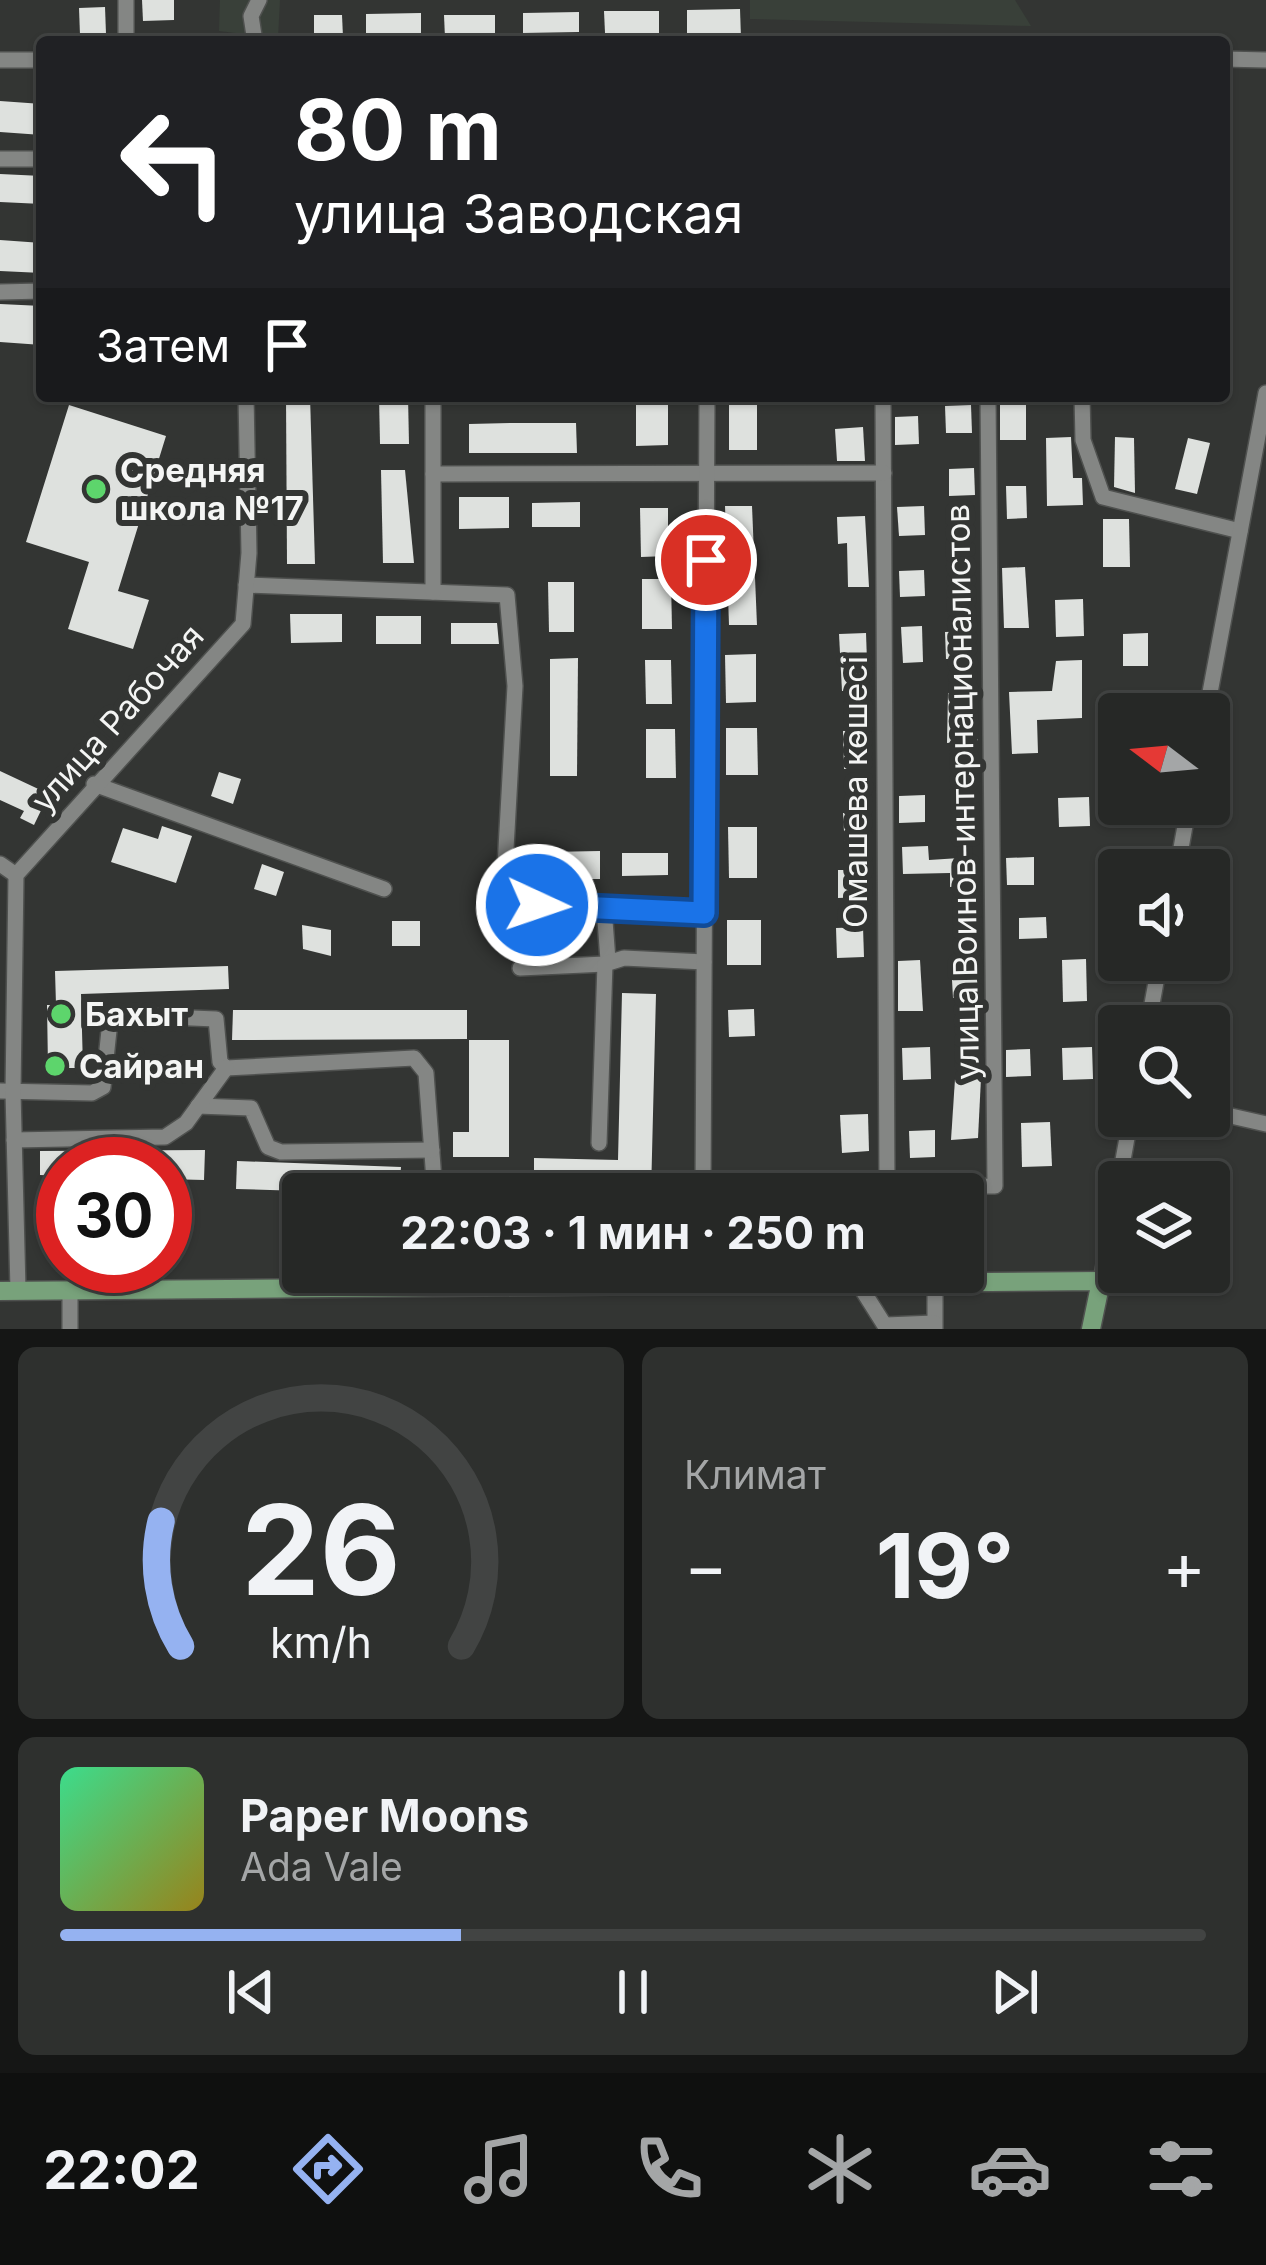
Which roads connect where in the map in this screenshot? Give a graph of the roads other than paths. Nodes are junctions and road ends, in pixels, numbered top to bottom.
1 (126, 0) edge
2 (254, 6) edge
3 (126, 36) edge
4 (255, 36) edge
5 (1230, 59) edge
6 (0, 60) edge
7 (36, 60) edge
8 (1266, 60) edge
9 (0, 159) edge
10 (36, 159) edge
11 (0, 292) edge
12 (36, 292) edge
13 (1266, 393) edge
14 (246, 402) edge
15 (434, 402) edge
16 (707, 402) edge
17 (884, 402) edge
18 (988, 402) edge
19 (1082, 402) edge
20 (706, 472) junction
21 (884, 473) junction
22 (433, 474) junction
23 (1240, 531) junction
24 (246, 585) junction
25 (433, 592) junction
26 (1210, 693) edge
27 (94, 784) junction
28 (0, 864) edge
29 (16, 875) junction
30 (384, 890) dead end
31 (604, 908) junction
32 (704, 913) junction
33 (606, 962) junction
34 (704, 962) junction
35 (520, 968) dead end
36 (226, 1068) junction
37 (6, 1091) edge
38 (199, 1106) junction
39 (1230, 1116) edge
40 (1266, 1124) edge
41 (599, 1143) dead end
42 (10, 1148) edge
43 (432, 1150) junction
44 (434, 1173) edge
45 (703, 1173) edge
46 (887, 1173) edge
47 (984, 1186) edge
48 (1098, 1281) edge
49 (984, 1282) edge
50 (282, 1284) edge
51 (192, 1286) edge
52 (9, 1290) edge
53 (70, 1293) edge
54 (864, 1293) edge
55 (935, 1293) edge
56 (1098, 1293) edge
57 (935, 1326) edge
58 (886, 1327) edge
59 (70, 1329) edge
60 (1091, 1329) edge

1 - 3 street
2 - 4 street
5 - 8 street
6 - 7 street
9 - 10 street
11 - 12 street
13 - 23 street
14 - 24 street, улица Рабочая
15 - 22 street
16 - 20 street
17 - 21 street, Омашева көшесі
18 - 47 street, улица Воинов-интернационалистов
19 - 23 street
20 - 21 street
20 - 22 street
20 - 32 street
21 - 46 street, Омашева көшесі
22 - 25 street
23 - 26 street
24 - 25 street
24 - 27 street, улица Рабочая
25 - 31 street
27 - 29 street, улица Рабочая
27 - 30 street
28 - 29 street
29 - 37 street
31 - 32 street
31 - 33 street
32 - 34 street
33 - 34 street
33 - 35 street
33 - 41 street
34 - 45 street
36 - 37 street
36 - 38 street
36 - 43 street
37 - 42 street
38 - 42 street
38 - 43 street
39 - 40 street
42 - 52 street
43 - 44 street
48 - 49 main road
50 - 51 main road
53 - 59 street
54 - 58 street
55 - 57 street
56 - 60 main road
57 - 58 street

